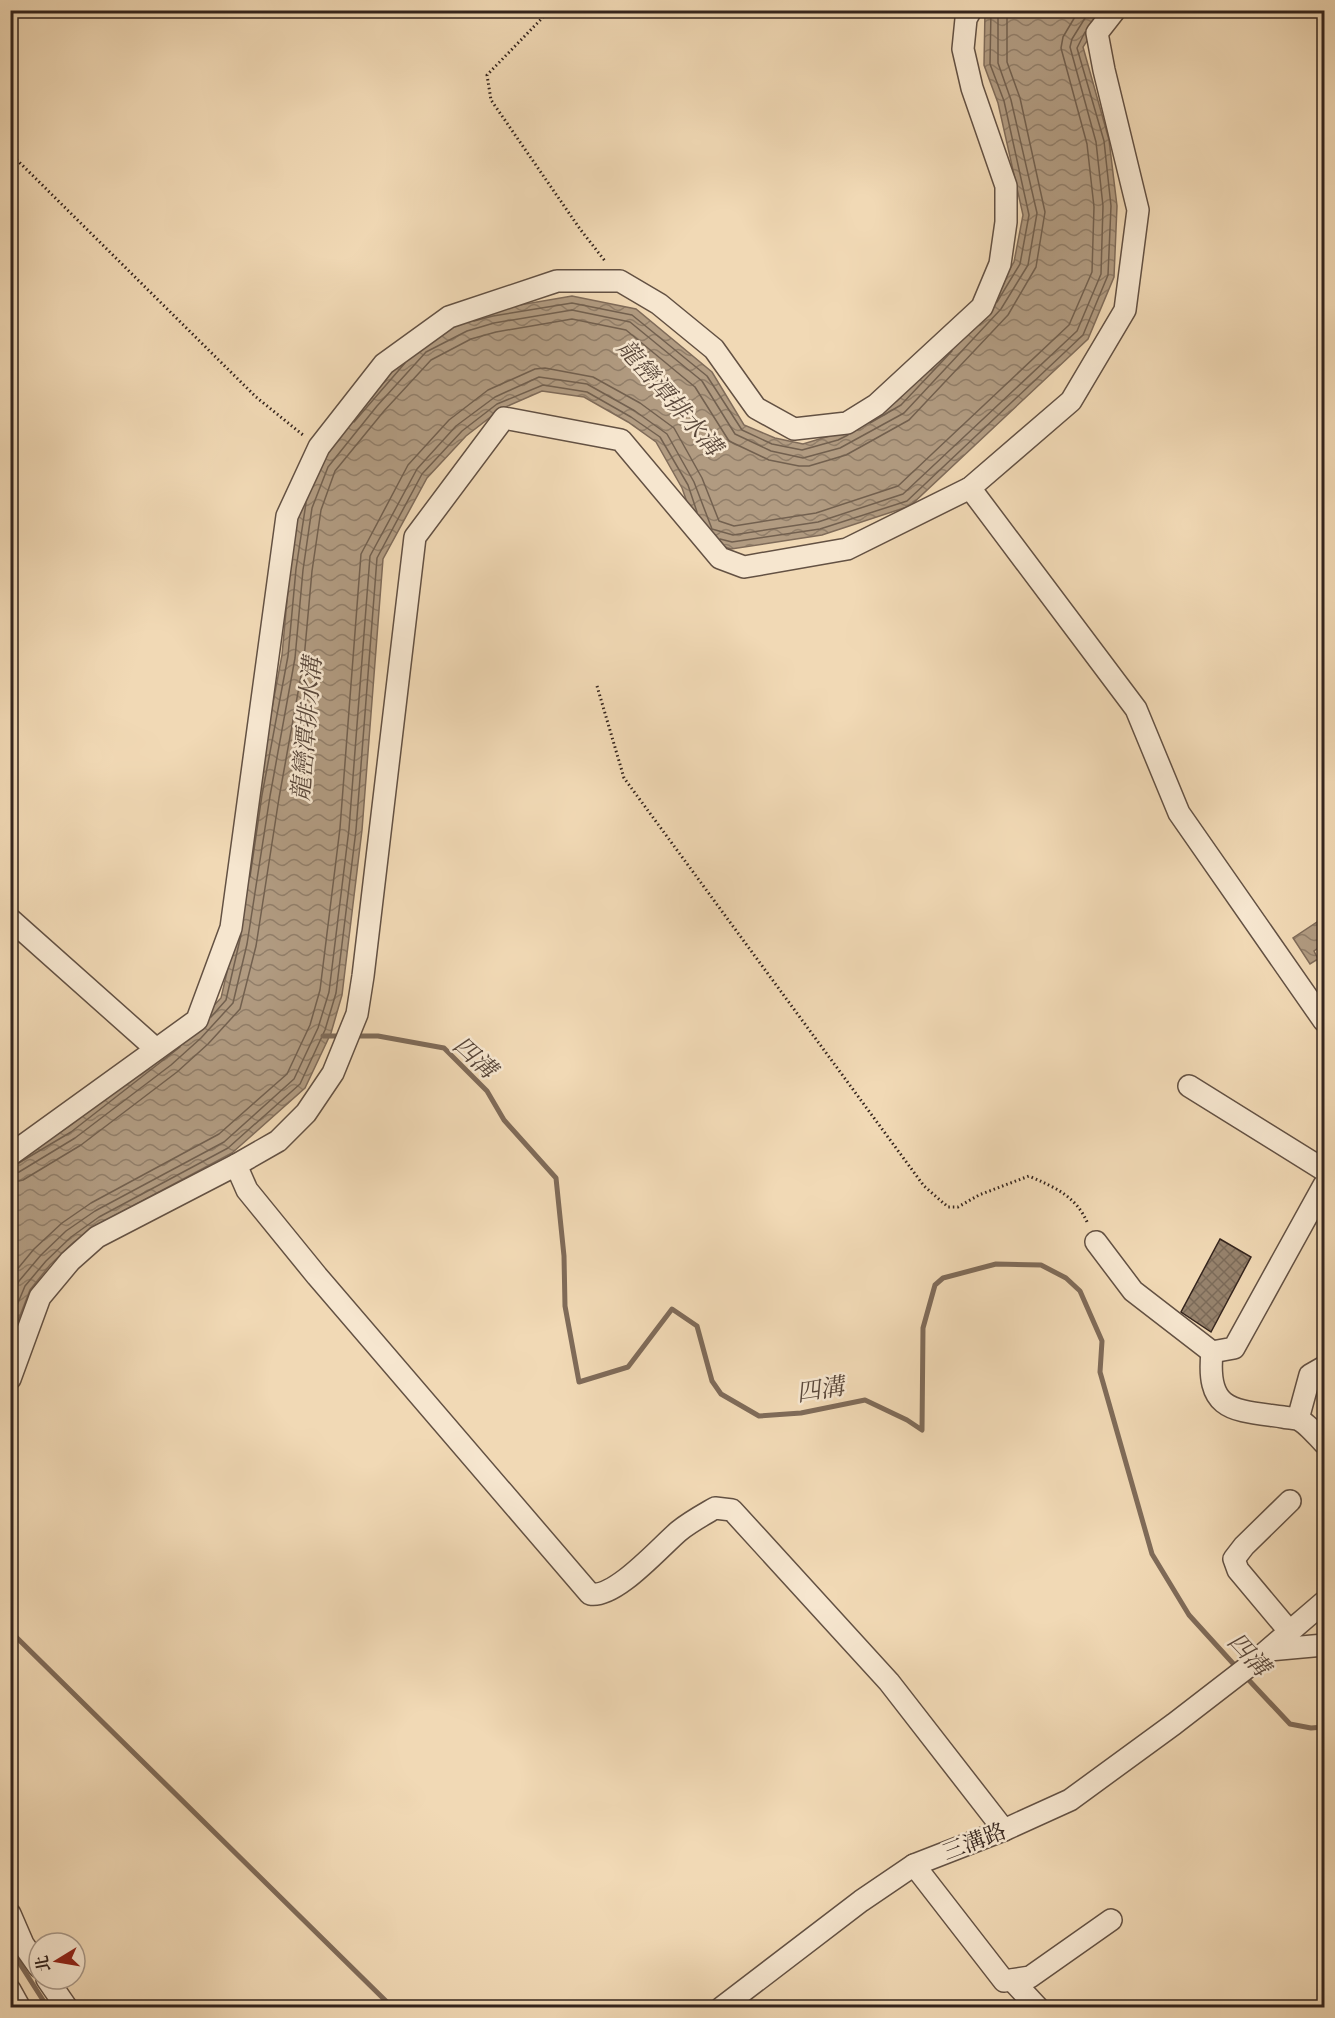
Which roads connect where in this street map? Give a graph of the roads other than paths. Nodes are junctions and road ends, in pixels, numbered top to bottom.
1 (970, 10) edge
2 (1115, 10) edge
3 (970, 488) junction
4 (10, 919) edge
5 (1324, 1021) edge
6 (165, 1043) junction
7 (1189, 1086) dead end
8 (10, 1155) edge
9 (236, 1165) junction
10 (1324, 1170) edge
11 (1324, 1185) edge
12 (1096, 1242) road end
13 (1212, 1353) junction
14 (1324, 1367) edge
15 (10, 1379) edge
16 (1298, 1419) junction
17 (1324, 1443) edge
18 (1290, 1501) dead end
19 (1324, 1602) edge
20 (1290, 1632) junction
21 (1324, 1645) edge
22 (1261, 1656) junction
23 (1004, 1830) junction
24 (914, 1865) junction
25 (10, 1914) edge
26 (1111, 1920) dead end
27 (27, 1950) edge
28 (1012, 1980) junction
29 (10, 1990) edge
30 (55, 1991) edge
31 (20, 2007) edge
32 (66, 2007) edge
33 (721, 2007) edge
34 (1038, 2007) edge

1 - 6 street
2 - 3 street
3 - 5 street
3 - 9 street
4 - 6 street
6 - 8 street
7 - 10 street
9 - 15 street
9 - 23 street
11 - 13 street
12 - 13 street
13 - 16 street
14 - 16 street
16 - 17 street
18 - 20 street
19 - 20 street, 三溝路
20 - 22 street, 三溝路
21 - 22 street
22 - 23 street, 三溝路
23 - 24 street, 三溝路
24 - 28 street
24 - 33 street, 三溝路
25 - 27 street
26 - 28 street
28 - 34 street
29 - 31 street
30 - 32 street

